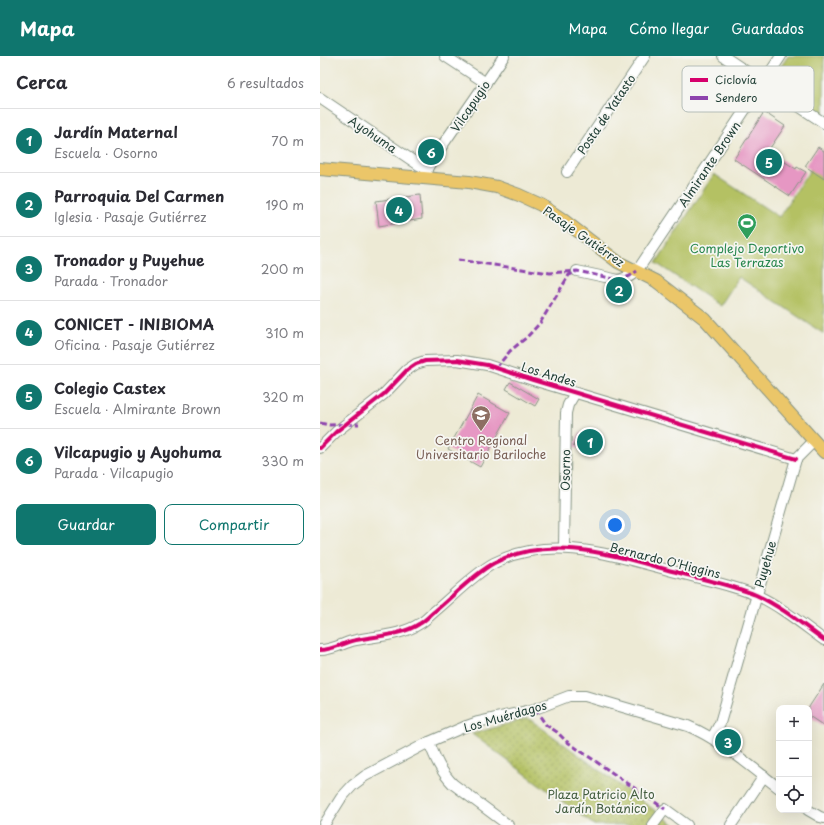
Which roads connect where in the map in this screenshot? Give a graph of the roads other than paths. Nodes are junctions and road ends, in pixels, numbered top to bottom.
1 (445, 56) edge
2 (504, 56) edge
3 (645, 56) edge
4 (723, 56) edge
5 (781, 56) edge
6 (738, 66) edge
7 (774, 66) edge
8 (486, 83) junction
9 (320, 98) edge
10 (744, 112) edge
11 (807, 112) edge
12 (824, 123) edge
13 (320, 169) edge
14 (567, 172) dead end
15 (426, 173) junction
16 (577, 271) dead end
17 (637, 271) junction
18 (575, 393) junction
19 (814, 441) junction
20 (320, 448) edge
21 (824, 452) edge
22 (796, 459) junction
23 (564, 548) junction
24 (756, 595) junction
25 (824, 640) edge
26 (321, 651) edge
27 (712, 738) junction
28 (429, 742) junction
29 (764, 776) junction
30 (776, 786) edge
31 (812, 812) edge
32 (824, 818) edge
33 (324, 825) edge
34 (508, 825) edge
35 (653, 825) edge
36 (687, 825) edge
37 (731, 825) edge

1 - 8 street
2 - 8 street, Vilcapugio
3 - 14 street, Posta de Yatasto
4 - 6 street
5 - 7 street, Almirante Brown
8 - 15 street, Vilcapugio
9 - 15 street, Ayohuma
10 - 17 street, Almirante Brown
11 - 12 street
13 - 15 main road, Pasaje Gutiérrez
15 - 17 main road, Pasaje Gutiérrez
16 - 17 street
17 - 19 main road, Pasaje Gutiérrez
18 - 20 street, Los Andes
18 - 22 street, Los Andes
18 - 23 street, Osorno
19 - 21 main road, Pasaje Gutiérrez
19 - 22 street, Puyehue
22 - 24 street, Puyehue
23 - 24 street, Bernardo O'Higgins
23 - 26 street, Bernardo O'Higgins
24 - 25 street, Bernardo O'Higgins
24 - 27 street, Puyehue
27 - 28 street, Los Muérdagos
27 - 29 street, Los Muérdagos
28 - 33 street, Los Muérdagos
28 - 34 street
29 - 30 street, Los Muérdagos
29 - 37 street
31 - 32 street
35 - 36 street

